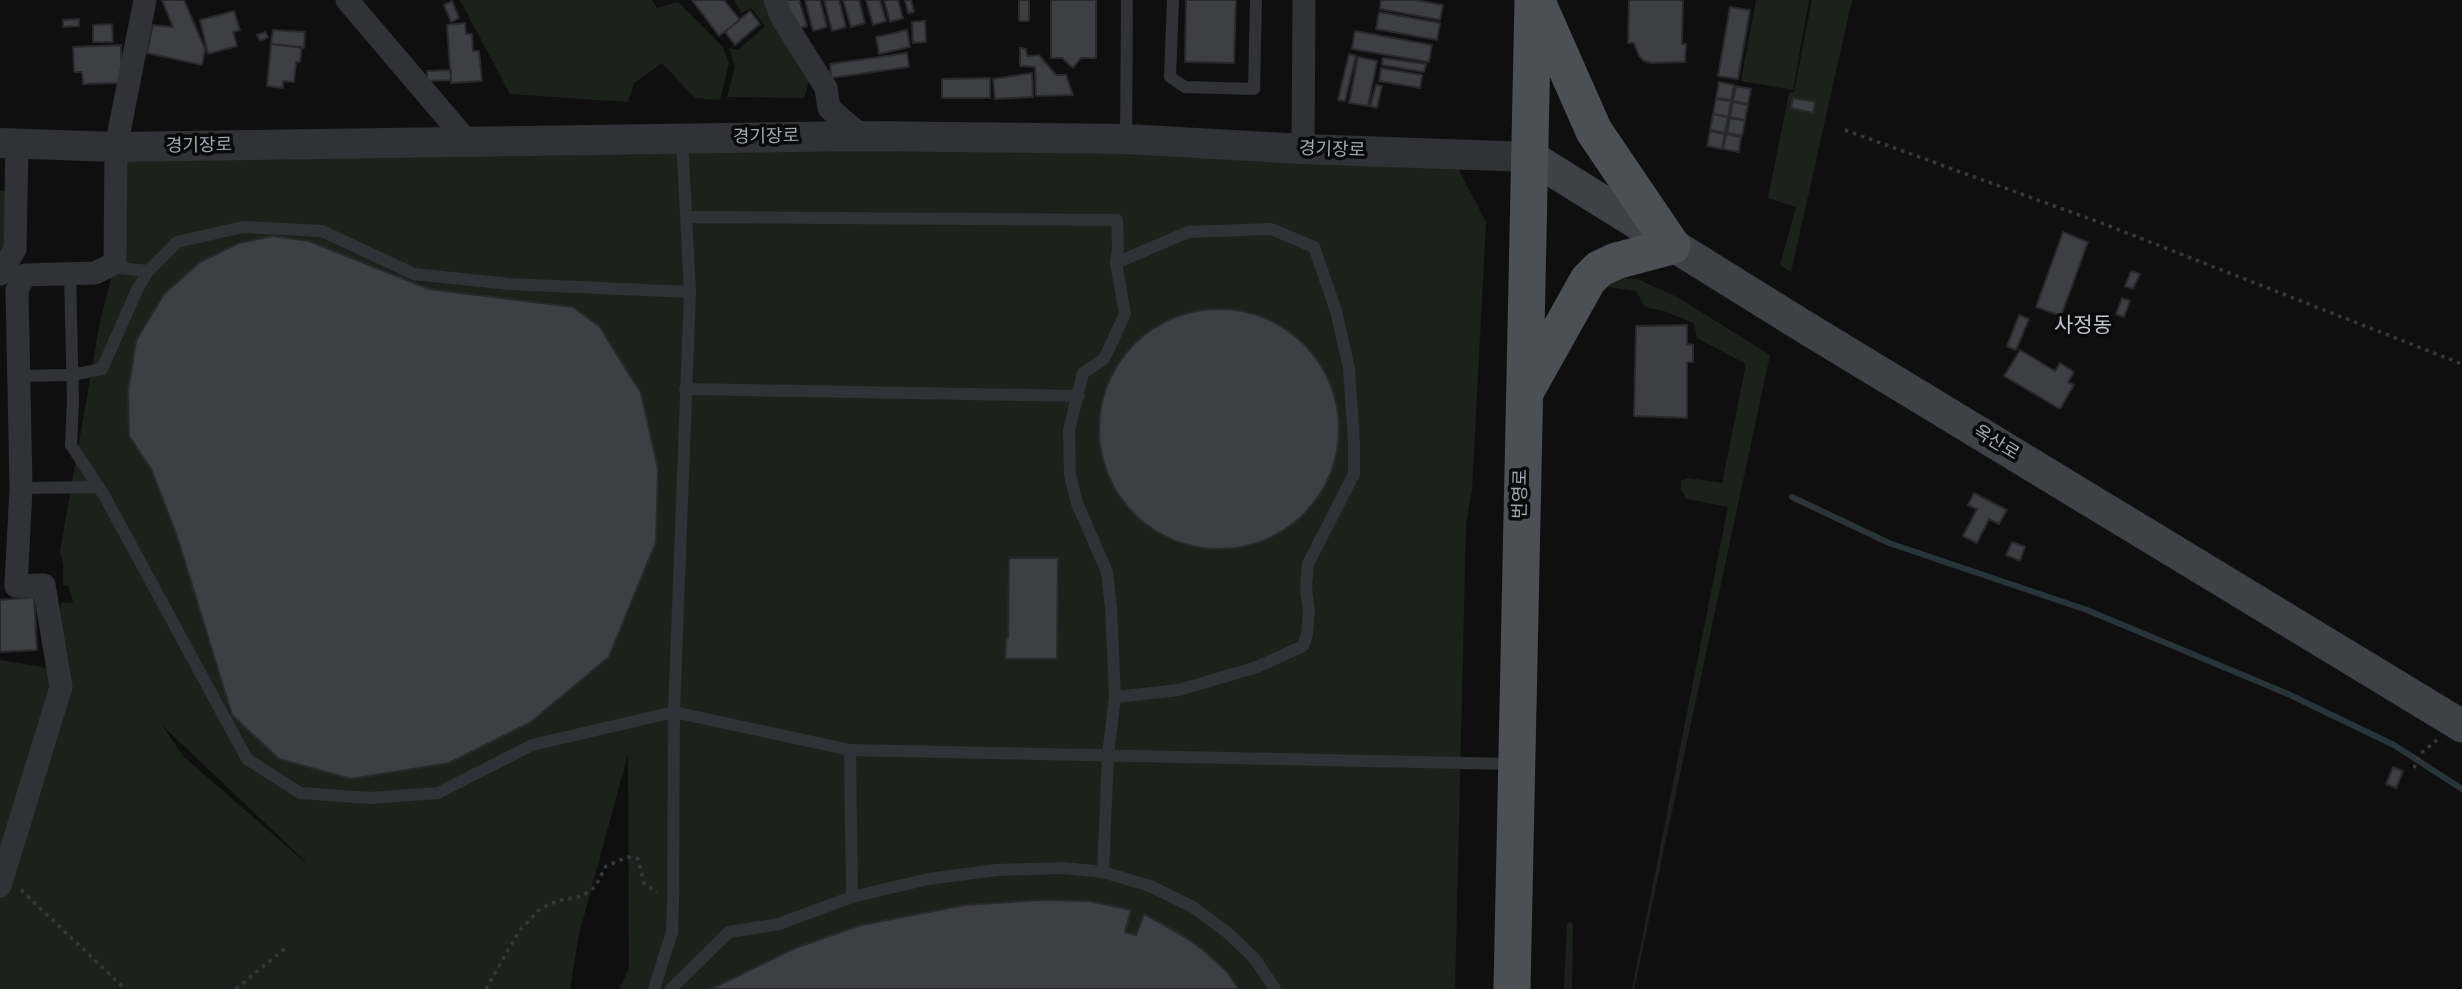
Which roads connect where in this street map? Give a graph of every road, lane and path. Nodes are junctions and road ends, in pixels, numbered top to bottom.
1 (145, 0) edge
2 (347, 0) edge
3 (775, 0) edge
4 (1126, 0) edge
5 (1173, 0) edge
6 (1256, 0) edge
7 (1304, 0) edge
8 (1534, 0) edge
9 (1845, 130) dead end
10 (861, 136) junction
11 (682, 138) junction
12 (1126, 139) junction
13 (467, 141) junction
14 (8, 143) edge
15 (116, 147) junction
16 (1303, 149) junction
17 (1531, 157) junction
18 (685, 217) junction
19 (1672, 246) junction
20 (1116, 263) junction
21 (107, 267) junction
22 (148, 271) junction
23 (0, 274) edge
24 (70, 274) junction
25 (690, 292) junction
26 (2462, 364) edge
27 (72, 375) junction
28 (19, 376) junction
29 (685, 388) junction
30 (1524, 395) junction
31 (1079, 396) junction
32 (99, 487) junction
33 (22, 488) junction
34 (8, 584) edge
35 (1115, 697) junction
36 (674, 712) junction
37 (2462, 726) edge
38 (850, 750) junction
39 (2420, 754) dead end
40 (1108, 755) junction
41 (1517, 765) junction
42 (2414, 768) dead end
43 (1103, 872) junction
44 (2, 880) edge
45 (852, 897) junction
46 (673, 904) junction
47 (288, 946) dead end
48 (125, 989) edge
49 (236, 989) edge
50 (486, 989) edge
51 (654, 989) edge
52 (671, 989) edge
53 (1275, 989) edge
54 (1512, 989) edge

1 - 15 street
2 - 13 street
3 - 10 street
4 - 12 lane
5 - 6 lane
7 - 16 street
8 - 17 main road, 번영로
8 - 19 main road
9 - 26 path
10 - 11 street, 경기장로
10 - 12 street, 경기장로
11 - 13 street, 경기장로
11 - 18 lane
12 - 16 street, 경기장로
13 - 15 street, 경기장로
14 - 15 street, 경기장로
14 - 23 street
15 - 21 street
16 - 17 street, 경기장로
17 - 19 main road, 옥산로
17 - 30 main road, 번영로
18 - 20 lane
18 - 25 lane
19 - 30 main road
19 - 37 main road, 옥산로
20 - 31 lane
20 - 35 lane
21 - 22 lane
21 - 24 street
22 - 25 lane
22 - 27 lane
24 - 27 lane
24 - 28 street
25 - 29 lane
27 - 28 lane
27 - 32 lane
28 - 33 street
29 - 31 lane
29 - 36 lane
30 - 41 main road, 번영로
31 - 35 lane
32 - 33 lane
32 - 36 lane
33 - 34 street
34 - 44 street
35 - 40 lane
36 - 38 lane
36 - 46 lane
38 - 40 lane
38 - 45 lane
39 - 42 path
40 - 41 lane
40 - 43 lane
41 - 54 main road, 번영로
43 - 45 lane
43 - 53 lane
44 - 48 path
45 - 52 lane
46 - 50 path
46 - 51 lane
47 - 49 path

